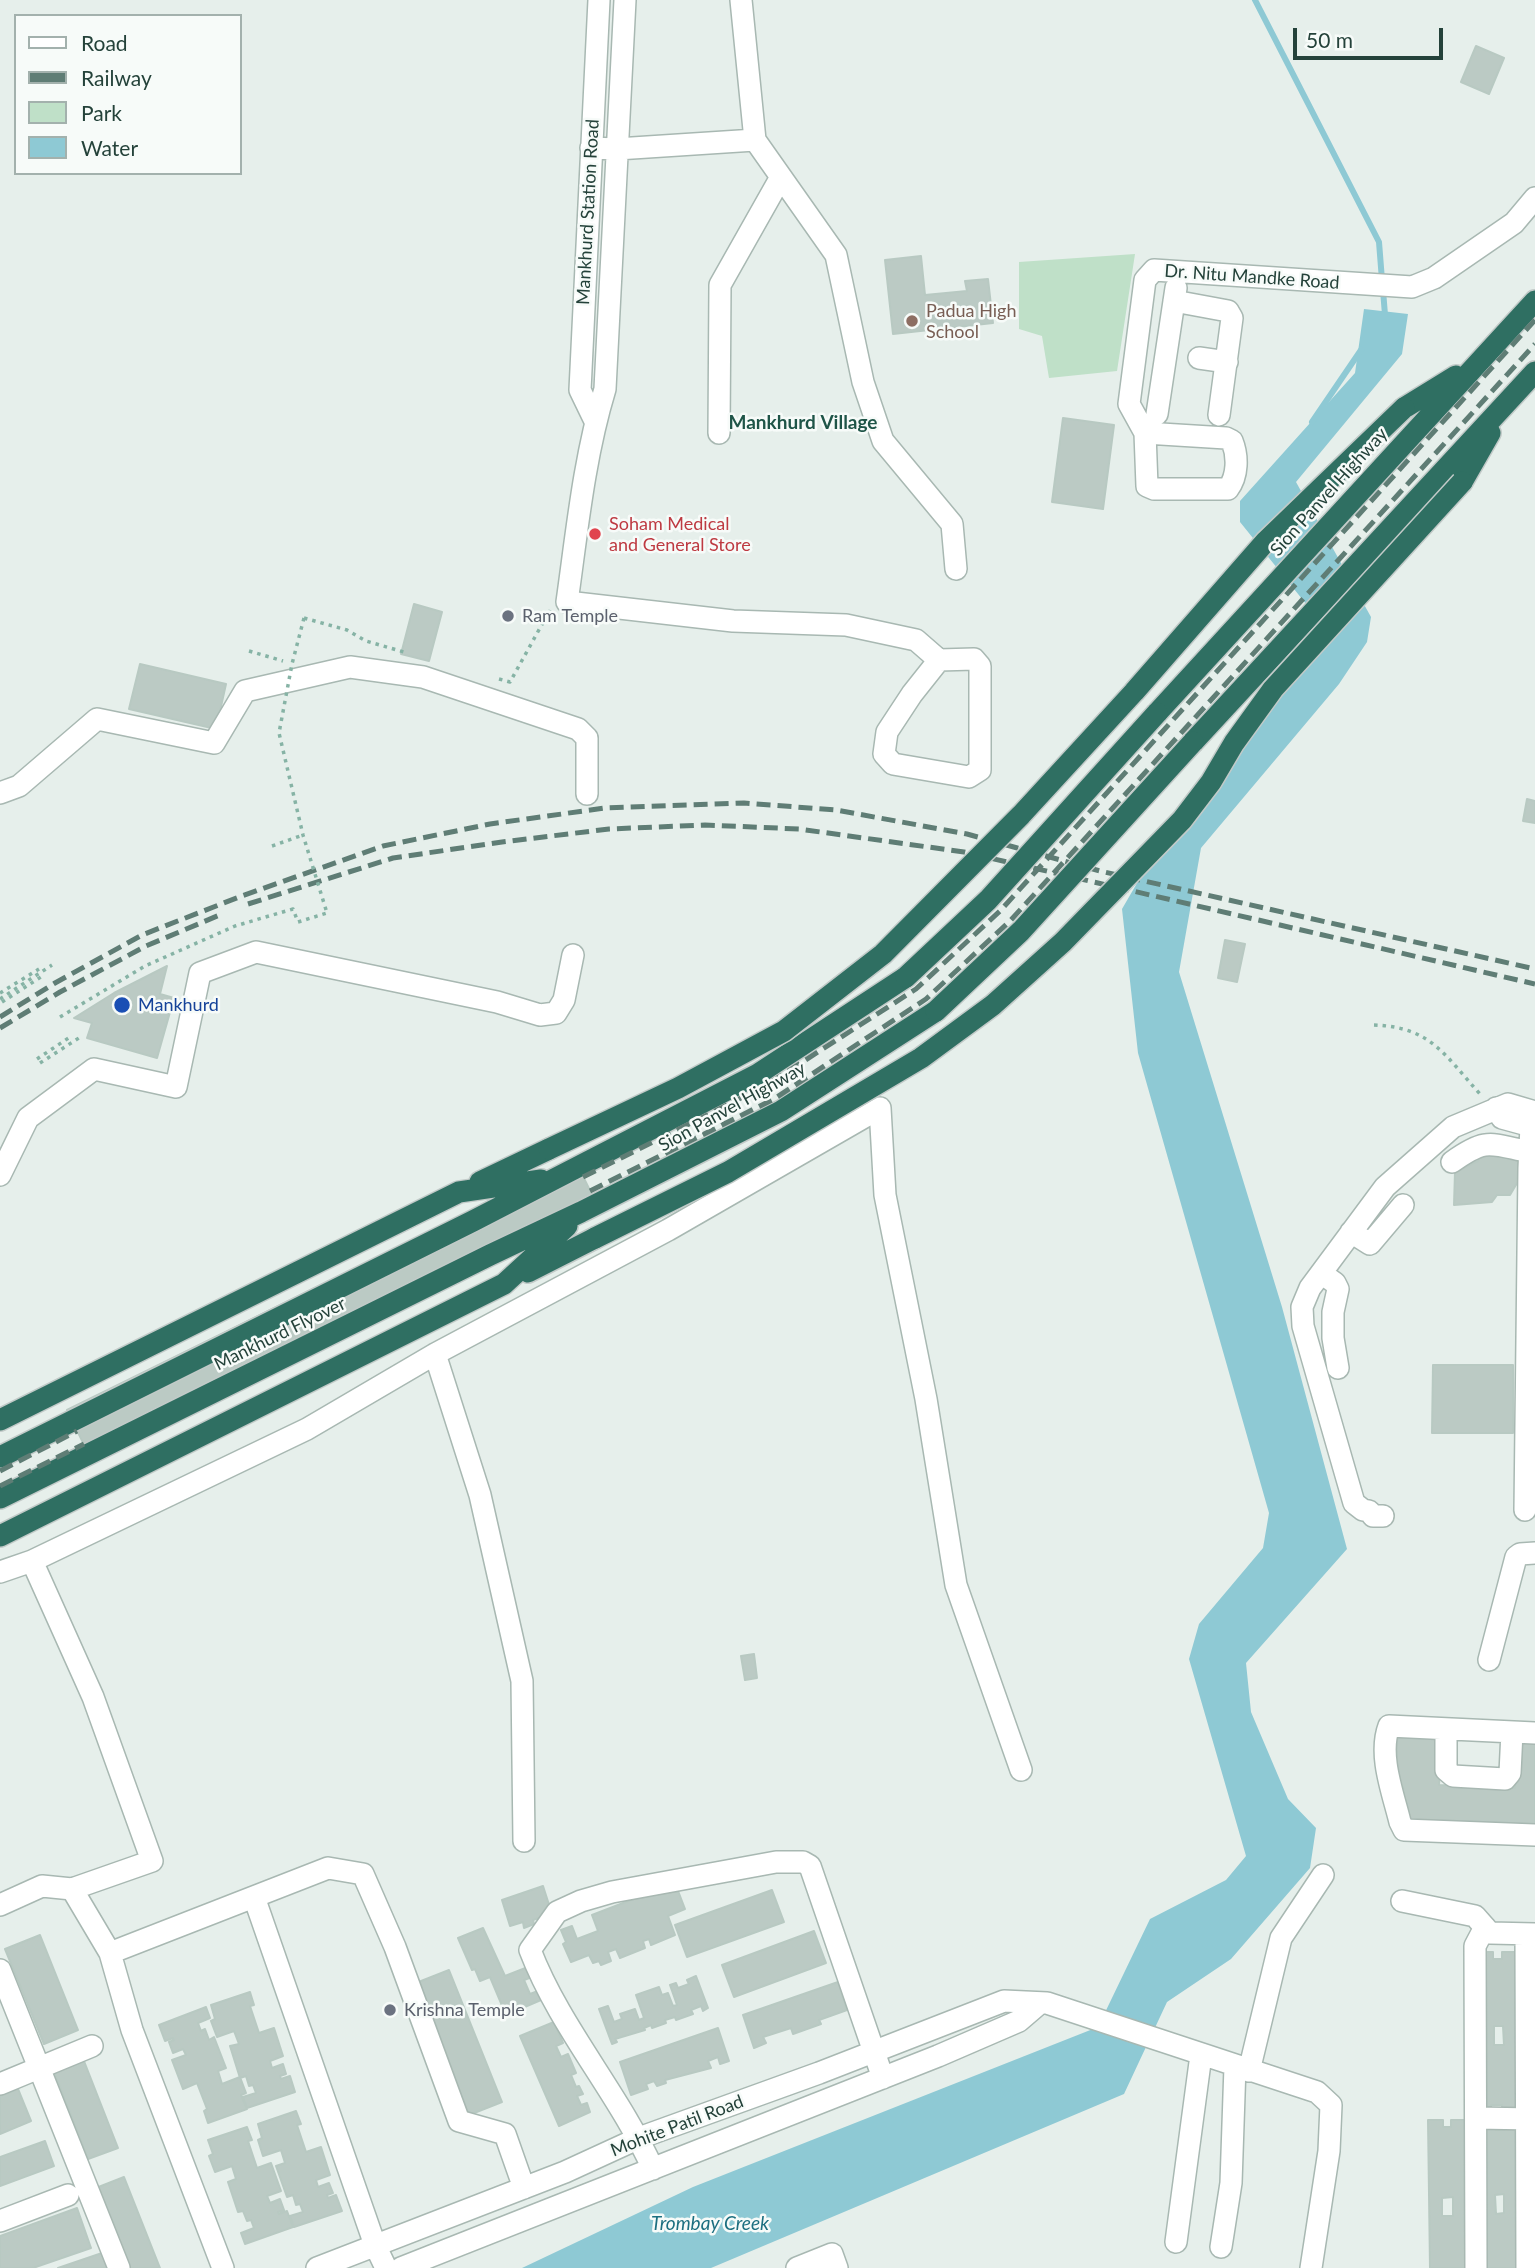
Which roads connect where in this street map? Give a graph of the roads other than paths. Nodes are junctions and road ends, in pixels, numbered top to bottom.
1 (599, 0) edge
2 (625, 0) edge
3 (741, 0) edge
4 (755, 140) junction
5 (591, 148) junction
6 (617, 149) junction
7 (781, 177) junction
8 (1535, 198) edge
9 (1178, 272) junction
10 (1174, 301) junction
11 (1535, 301) edge
12 (1199, 358) dead end
13 (1227, 362) junction
14 (1477, 364) junction
15 (1535, 372) edge
16 (1509, 401) junction
17 (1157, 414) dead end
18 (1219, 415) dead end
19 (595, 421) junction
20 (719, 433) dead end
21 (1145, 433) junction
22 (957, 569) dead end
23 (939, 660) junction
24 (0, 793) edge
25 (587, 794) dead end
26 (573, 955) dead end
27 (1534, 1119) edge
28 (1530, 1152) junction
29 (1452, 1162) dead end
30 (0, 1175) edge
31 (560, 1177) junction
32 (459, 1192) junction
33 (1402, 1205) dead end
34 (581, 1212) junction
35 (1352, 1232) junction
36 (1321, 1273) junction
37 (504, 1284) junction
38 (435, 1354) junction
39 (1338, 1368) dead end
40 (0, 1420) edge
41 (0, 1457) edge
42 (0, 1498) edge
43 (1525, 1510) dead end
44 (1382, 1516) dead end
45 (0, 1536) edge
46 (1535, 1553) edge
47 (32, 1561) junction
48 (0, 1572) edge
49 (1489, 1660) dead end
50 (1446, 1729) junction
51 (1512, 1732) junction
52 (1535, 1733) edge
53 (1021, 1770) dead end
54 (1535, 1835) edge
55 (524, 1841) dead end
56 (1323, 1875) dead end
57 (72, 1889) junction
58 (254, 1897) junction
59 (1402, 1901) dead end
60 (0, 1905) edge
61 (1485, 1927) junction
62 (1530, 1934) edge
63 (110, 1953) junction
64 (0, 1970) edge
65 (1040, 2003) junction
66 (925, 2032) junction
67 (92, 2046) dead end
68 (873, 2053) junction
69 (1201, 2055) junction
70 (935, 2057) junction
71 (40, 2068) junction
72 (1242, 2068) junction
73 (819, 2073) junction
74 (883, 2078) junction
75 (0, 2084) edge
76 (829, 2099) junction
77 (1476, 2118) junction
78 (1531, 2119) edge
79 (639, 2138) junction
80 (653, 2169) junction
81 (524, 2188) junction
82 (68, 2195) dead end
83 (0, 2221) edge
84 (435, 2222) junction
85 (1176, 2242) dead end
86 (375, 2245) junction
87 (1222, 2247) dead end
88 (447, 2250) junction
89 (119, 2268) edge
90 (223, 2268) edge
91 (317, 2268) edge
92 (386, 2268) edge
93 (401, 2268) edge
94 (797, 2268) edge
95 (837, 2268) edge
96 (1311, 2268) edge
97 (1476, 2268) edge
98 (1527, 2268) edge

1 - 5 street, Mankhurd Station Road
2 - 6 street, Mankhurd Station Road
3 - 4 street
4 - 6 street
4 - 7 street
5 - 6 street
5 - 19 street, Mankhurd Station Road
6 - 19 street, Mankhurd Station Road
7 - 20 street
7 - 22 street
8 - 9 street, Dr. Nitu Mandke Road
9 - 10 street
9 - 21 street, Dr. Nitu Mandke Road
10 - 13 street
10 - 17 street
11 - 14 highway, Sion Panvel Highway
12 - 13 street
13 - 18 street
14 - 31 highway, Sion Panvel Highway, bridge
14 - 32 highway, bridge
15 - 16 highway
16 - 34 highway, Sion Panvel Highway, bridge
16 - 37 highway, bridge
19 - 23 street, Mankhurd Station Road
21 - 21 street
23 - 23 street
24 - 25 street
26 - 30 street
27 - 28 street
27 - 35 street
28 - 29 street
28 - 43 street
31 - 32 highway
31 - 41 highway, Mankhurd Flyover
32 - 40 highway
33 - 35 street
34 - 37 highway
34 - 42 highway, Mankhurd Flyover
35 - 36 street
36 - 39 street
36 - 44 street
37 - 45 highway
38 - 47 street
38 - 53 street
38 - 55 street
46 - 49 street
47 - 48 street
47 - 57 street
50 - 51 street
50 - 51 street
50 - 54 street
51 - 52 street
56 - 72 street
57 - 60 street
57 - 63 street
58 - 63 street
58 - 81 street
58 - 86 street
59 - 61 street
61 - 62 street
61 - 77 street
62 - 78 street
63 - 90 street
64 - 71 street
65 - 66 street, Mohite Patil Road
65 - 69 street, Mohite Patil Road
65 - 70 street
66 - 68 street, Mohite Patil Road
66 - 70 street
67 - 71 street
68 - 73 street, Mohite Patil Road
68 - 74 street
68 - 79 street
69 - 72 street, Mohite Patil Road
69 - 85 street
70 - 74 street
71 - 75 street
71 - 89 street
72 - 87 street
72 - 96 street, Mohite Patil Road
73 - 76 street
73 - 79 street, Mohite Patil Road
74 - 76 street
76 - 80 street
77 - 78 street
77 - 97 street
78 - 98 street
79 - 80 street
79 - 81 street, Mohite Patil Road
80 - 88 street
81 - 84 street, Mohite Patil Road
82 - 83 street
84 - 86 street, Mohite Patil Road
84 - 88 street
86 - 91 street, Mohite Patil Road
86 - 92 street
88 - 93 street
94 - 95 street

